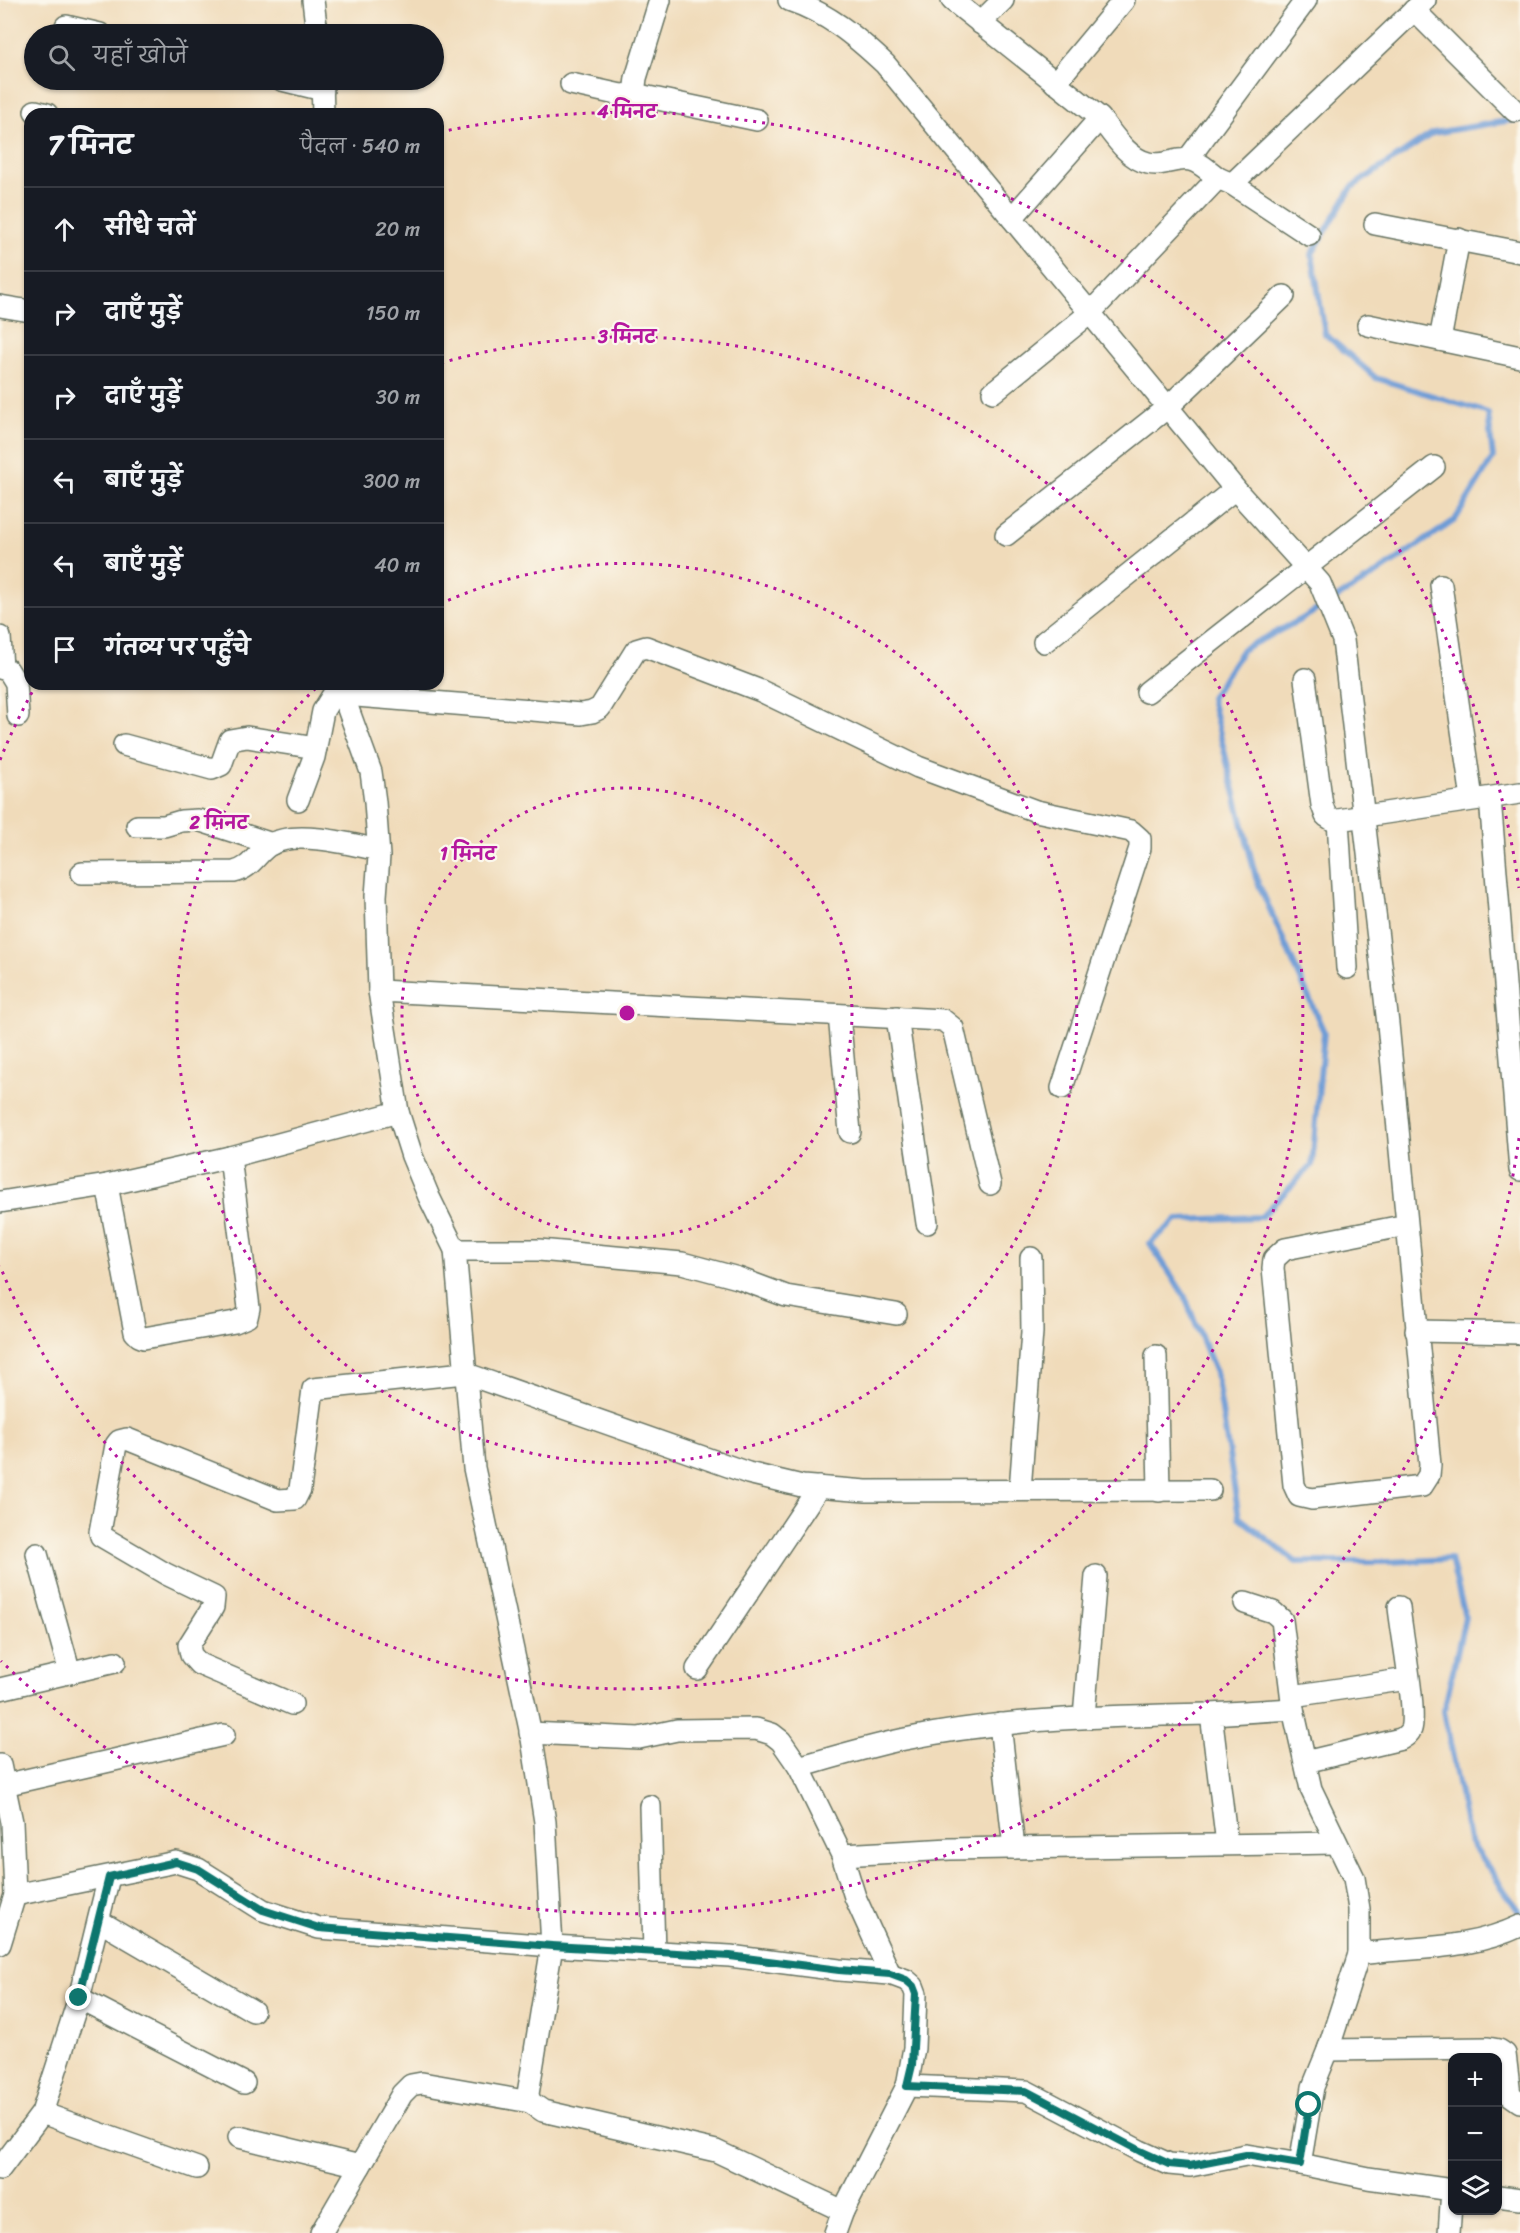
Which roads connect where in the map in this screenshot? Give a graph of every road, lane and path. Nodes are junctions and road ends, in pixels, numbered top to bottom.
1 (314, 0) edge
2 (660, 0) edge
3 (789, 0) edge
4 (952, 0) edge
5 (1003, 0) edge
6 (1124, 0) edge
7 (1306, 0) edge
8 (1419, 5) edge
9 (980, 23) junction
10 (316, 24) edge
11 (1055, 83) junction
12 (571, 84) dead end
13 (323, 90) edge
14 (634, 94) junction
15 (323, 108) edge
16 (1515, 111) dead end
17 (1100, 118) junction
18 (757, 120) dead end
19 (1188, 159) junction
20 (1225, 181) junction
21 (1012, 218) junction
22 (1375, 224) dead end
23 (1309, 235) dead end
24 (1459, 239) junction
25 (1520, 252) edge
26 (1284, 296) dead end
27 (0, 306) edge
28 (24, 310) edge
29 (1090, 313) junction
30 (1368, 325) dead end
31 (1440, 340) junction
32 (1520, 357) edge
33 (993, 392) dead end
34 (1168, 407) junction
35 (1434, 467) dead end
36 (1235, 489) junction
37 (1006, 536) dead end
38 (1314, 575) junction
39 (1441, 585) dead end
40 (0, 637) edge
41 (1044, 642) dead end
42 (1, 668) edge
43 (1305, 679) dead end
44 (339, 690) edge
45 (341, 690) edge
46 (359, 690) edge
47 (1147, 692) dead end
48 (18, 716) dead end
49 (124, 745) dead end
50 (316, 748) junction
51 (1520, 793) edge
52 (1481, 798) junction
53 (298, 800) dead end
54 (1364, 815) junction
55 (1337, 823) junction
56 (137, 826) dead end
57 (272, 844) junction
58 (378, 850) junction
59 (82, 873) dead end
60 (1347, 968) dead end
61 (379, 991) junction
62 (839, 1016) junction
63 (897, 1017) junction
64 (1062, 1088) dead end
65 (1517, 1109) edge
66 (398, 1112) junction
67 (850, 1132) dead end
68 (230, 1157) junction
69 (1520, 1170) edge
70 (990, 1184) dead end
71 (107, 1185) junction
72 (0, 1202) edge
73 (927, 1223) dead end
74 (1407, 1225) junction
75 (455, 1250) junction
76 (1031, 1258) dead end
77 (896, 1314) dead end
78 (1416, 1331) junction
79 (1520, 1333) edge
80 (1156, 1356) dead end
81 (464, 1373) junction
82 (819, 1487) junction
83 (1020, 1490) junction
84 (1210, 1490) dead end
85 (1159, 1491) junction
86 (37, 1554) dead end
87 (1096, 1576) dead end
88 (1245, 1603) dead end
89 (1398, 1607) dead end
90 (115, 1662) dead end
91 (697, 1669) dead end
92 (70, 1673) junction
93 (1408, 1679) junction
94 (0, 1689) edge
95 (1293, 1703) junction
96 (292, 1704) dead end
97 (1210, 1714) junction
98 (1084, 1716) junction
99 (1000, 1725) junction
100 (530, 1733) junction
101 (224, 1735) dead end
102 (1305, 1762) junction
103 (799, 1767) junction
104 (2, 1775) edge
105 (650, 1806) dead end
106 (1336, 1843) junction
107 (1227, 1844) junction
108 (1014, 1848) junction
109 (842, 1855) junction
110 (109, 1877) junction
111 (15, 1895) junction
112 (99, 1921) junction
113 (1520, 1926) edge
114 (0, 1944) edge
115 (552, 1946) junction
116 (654, 1952) junction
117 (1359, 1954) junction
118 (890, 1974) junction
119 (79, 1998) junction
120 (254, 2011) dead end
121 (1328, 2050) junction
122 (244, 2083) dead end
123 (907, 2086) junction
124 (530, 2102) junction
125 (1520, 2102) edge
126 (42, 2113) junction
127 (239, 2137) dead end
128 (1300, 2164) junction
129 (360, 2166) junction
130 (197, 2168) dead end
131 (0, 2169) edge
132 (1502, 2197) edge
133 (1520, 2199) edge
134 (843, 2211) junction
135 (321, 2233) edge
136 (835, 2233) edge
137 (1449, 2233) edge

1 - 10 street
2 - 14 street
3 - 21 street
4 - 9 street
5 - 9 street
6 - 11 street
7 - 19 street
8 - 16 street
8 - 20 street
9 - 11 street
11 - 17 street
12 - 14 street
13 - 15 street
14 - 18 street
17 - 19 street
17 - 21 street
19 - 20 street
20 - 23 street
20 - 29 street
21 - 29 street
22 - 24 street
24 - 25 street
24 - 31 street
26 - 34 street
27 - 28 street
29 - 33 street
29 - 34 street
30 - 31 street
31 - 32 street
34 - 36 street
34 - 37 street
35 - 38 street
36 - 38 street
36 - 41 street
38 - 47 street
38 - 54 street
39 - 52 street
40 - 42 street
42 - 48 street
43 - 55 street
44 - 50 street
45 - 58 street
46 - 64 street
49 - 50 street
50 - 53 street
51 - 52 street
52 - 54 street
52 - 65 street
54 - 55 street
54 - 74 street
55 - 60 street
56 - 57 street
57 - 58 street
57 - 59 street
58 - 61 street
61 - 62 street
61 - 66 street
62 - 63 street
62 - 67 street
63 - 70 street
63 - 73 street
65 - 69 street
66 - 68 street
66 - 75 street
68 - 71 street
68 - 71 street
71 - 72 street
74 - 78 street
74 - 78 street
75 - 77 street
75 - 81 street
76 - 83 street
78 - 79 street
80 - 85 street
81 - 82 street
81 - 96 street
81 - 100 street
82 - 83 street
82 - 91 street
83 - 85 street
84 - 85 street
86 - 92 street
87 - 98 street
88 - 95 street
89 - 93 street
90 - 92 street
92 - 94 street
93 - 95 street
93 - 102 street
95 - 97 street
95 - 102 street
97 - 98 street
97 - 107 street
98 - 99 street
99 - 103 street
99 - 108 street
100 - 103 street
100 - 115 street
101 - 104 street
102 - 106 street
103 - 109 street
104 - 111 street
105 - 116 street
106 - 107 street
106 - 117 street
107 - 108 street
108 - 109 street
109 - 118 street
110 - 111 street
110 - 112 street
110 - 115 street
111 - 114 street
112 - 119 street
112 - 120 street
113 - 117 street
115 - 116 street
115 - 124 street
116 - 118 street
117 - 121 street
118 - 123 street
119 - 122 street
119 - 126 street
121 - 125 street
121 - 128 street
123 - 128 street
123 - 134 street
124 - 129 street
124 - 134 street
126 - 130 street
126 - 131 street
127 - 129 street
128 - 137 street
129 - 135 street
132 - 133 street
134 - 136 street

